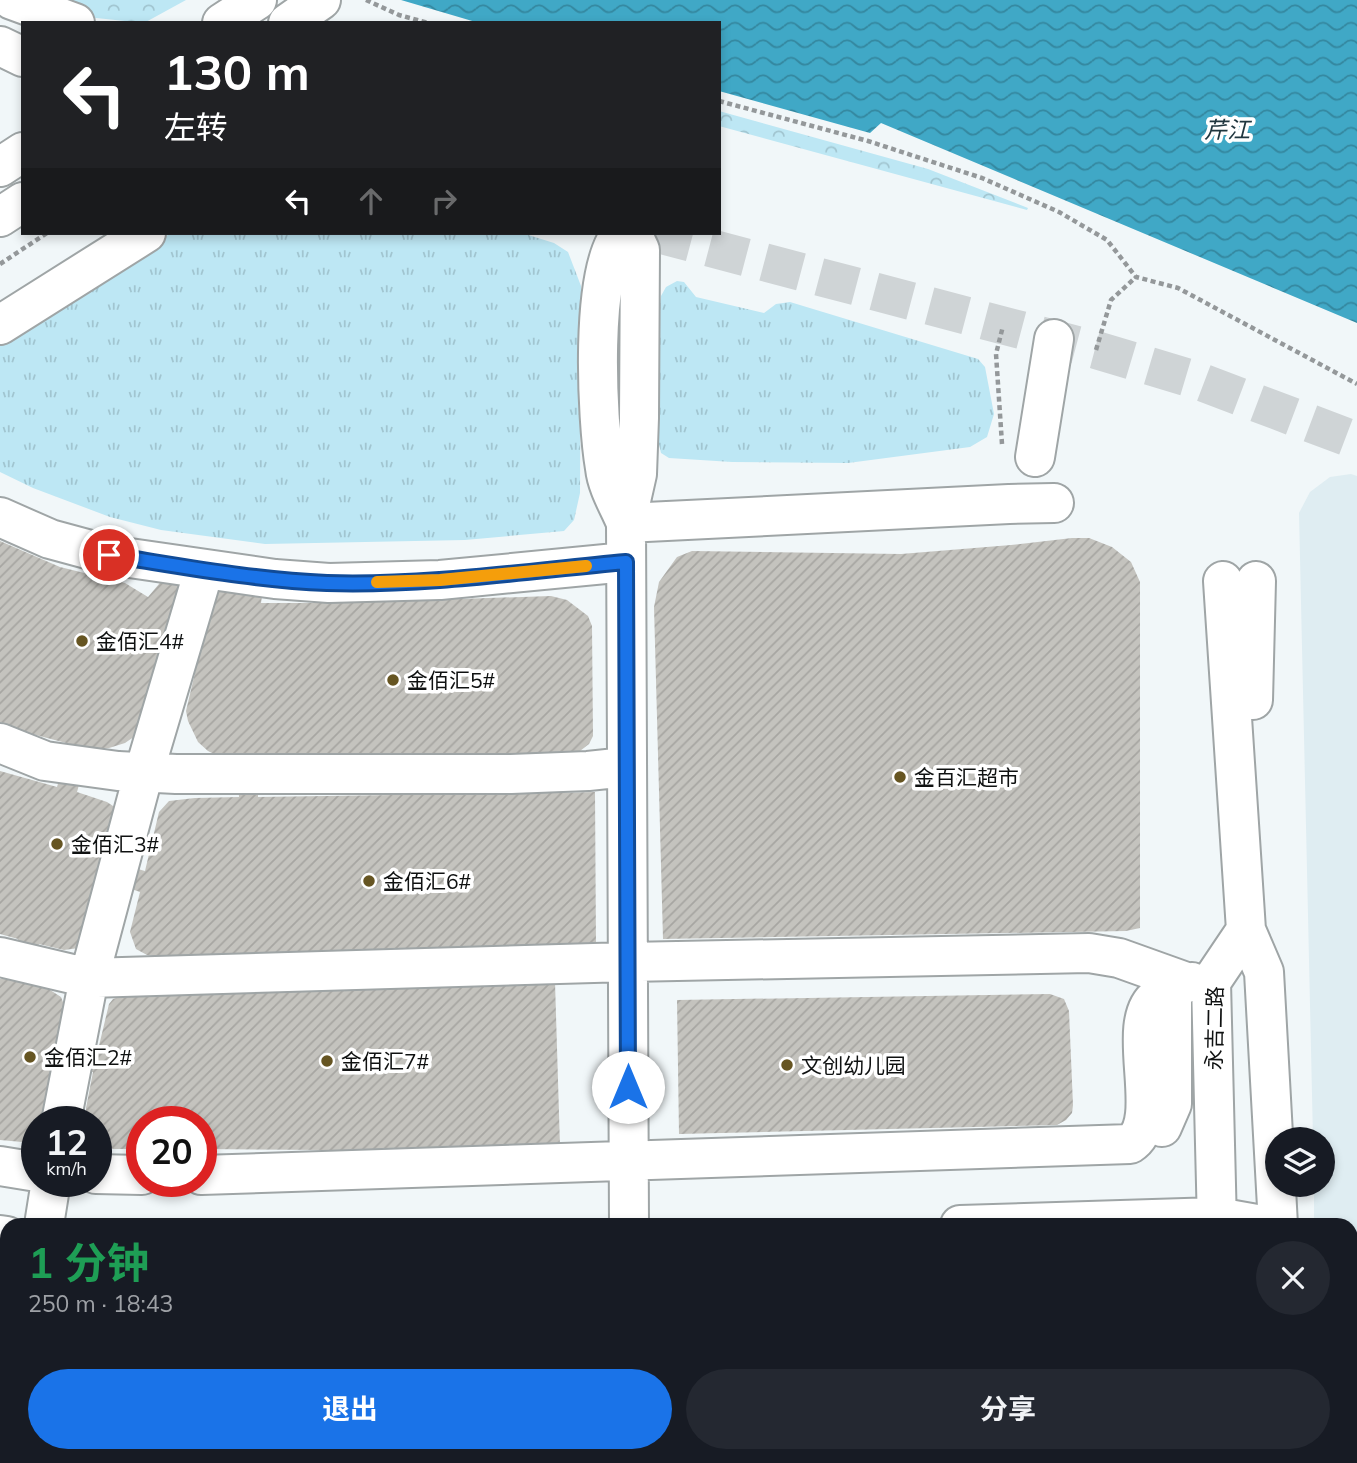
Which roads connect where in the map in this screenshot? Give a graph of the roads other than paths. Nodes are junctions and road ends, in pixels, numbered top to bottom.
1 (12, 0) edge
2 (257, 0) edge
3 (321, 0) edge
4 (70, 21) edge
5 (225, 21) edge
6 (291, 21) edge
7 (0, 46) edge
8 (21, 56) edge
9 (21, 153) edge
10 (0, 167) edge
11 (21, 203) edge
12 (0, 217) edge
13 (143, 235) edge
14 (620, 235) edge
15 (633, 235) edge
16 (0, 325) edge
17 (1054, 339) dead end
18 (1019, 455) road end
19 (1054, 503) dead end
20 (0, 517) edge
21 (626, 523) junction
22 (626, 562) junction
23 (204, 570) junction
24 (1240, 581) dead end
25 (0, 743) edge
26 (626, 767) junction
27 (144, 772) junction
28 (1246, 930) junction
29 (0, 957) edge
30 (628, 962) junction
31 (89, 978) junction
32 (1191, 984) junction
33 (64, 1106) edge
34 (1162, 1127) dead end
35 (628, 1162) junction
36 (0, 1167) edge
37 (21, 1170) edge
38 (217, 1175) edge
39 (48, 1197) edge
40 (45, 1218) edge
41 (629, 1218) edge
42 (1217, 1218) edge
43 (1278, 1218) edge

1 - 4 main road
2 - 5 main road
3 - 6 main road
7 - 8 main road
9 - 10 main road
11 - 12 main road
13 - 16 main road
14 - 21 main road
15 - 21 main road
17 - 18 main road
19 - 21 main road
20 - 23 main road
21 - 22 main road
22 - 23 main road
22 - 26 main road
23 - 27 main road
24 - 28 main road
25 - 27 main road
26 - 27 main road
26 - 30 main road
27 - 31 main road
28 - 32 main road, 永吉二路
28 - 43 main road
29 - 31 main road
30 - 31 main road
30 - 32 main road
30 - 35 main road
31 - 33 main road
32 - 34 main road
32 - 35 main road
32 - 42 main road, 永吉二路
35 - 38 main road
35 - 41 main road
36 - 37 main road
39 - 40 main road

